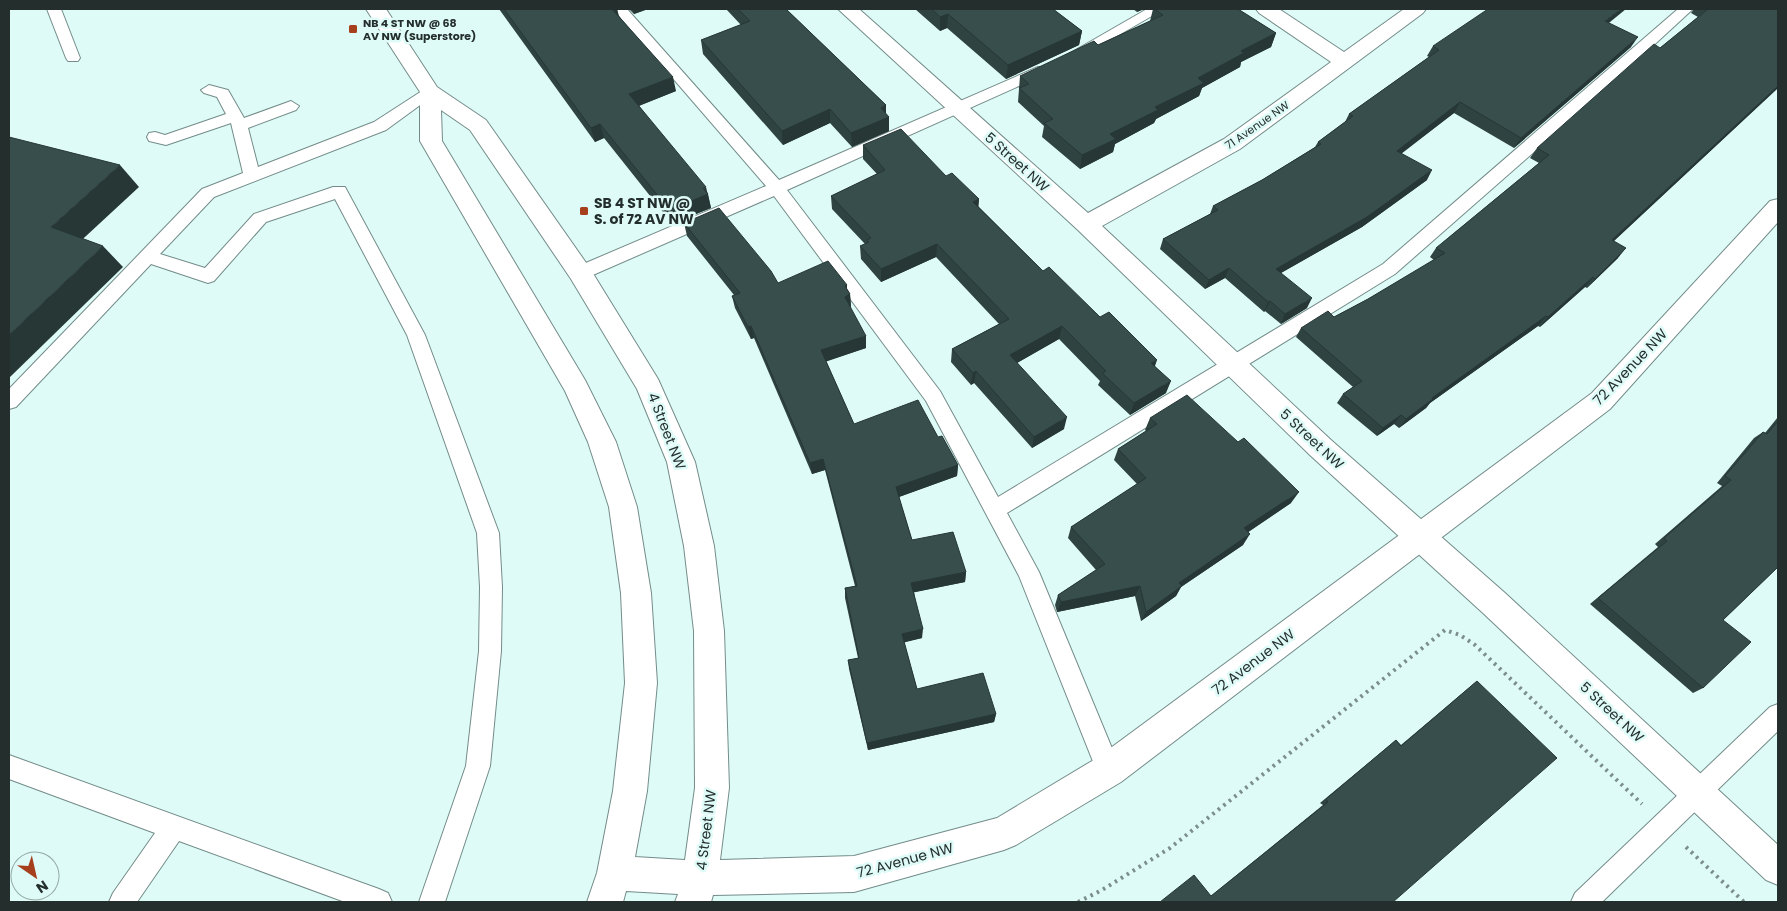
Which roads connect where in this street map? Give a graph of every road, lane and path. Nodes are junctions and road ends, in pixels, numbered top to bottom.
1 (54, 9) edge
2 (376, 9) edge
3 (620, 9) edge
4 (848, 9) edge
5 (1157, 9) edge
6 (1266, 9) edge
7 (1416, 9) edge
8 (1686, 9) edge
9 (1078, 34) edge
10 (1094, 46) junction
11 (73, 58) dead end
12 (1344, 61) junction
13 (209, 90) dead end
14 (430, 92) junction
15 (291, 106) dead end
16 (957, 110) junction
17 (238, 120) junction
18 (155, 137) dead end
19 (252, 176) junction
20 (777, 188) junction
21 (1778, 208) edge
22 (1086, 224) junction
23 (148, 256) junction
24 (580, 273) junction
25 (1235, 365) junction
26 (9, 401) edge
27 (994, 510) junction
28 (1421, 537) junction
29 (1778, 715) edge
30 (9, 767) edge
31 (1109, 770) junction
32 (1700, 793) junction
33 (1664, 826) junction
34 (174, 827) junction
35 (1778, 868) edge
36 (610, 887) edge
37 (696, 890) edge
38 (122, 902) edge
39 (380, 902) edge
40 (432, 902) edge
41 (1078, 902) edge
42 (1584, 902) edge
43 (1744, 902) edge

1 - 11 lane
2 - 14 street, 4 Street NW
3 - 20 lane
4 - 16 street, 5 Street NW
5 - 10 lane
6 - 12 street
7 - 12 street, 71 Avenue NW
8 - 25 lane
9 - 10 lane
10 - 16 lane
12 - 22 street, 71 Avenue NW
13 - 17 lane
14 - 19 lane
14 - 24 street, 4 Street NW
14 - 36 street
15 - 17 lane
16 - 20 lane
16 - 22 street, 5 Street NW
17 - 18 lane
17 - 19 lane
19 - 23 lane
20 - 24 lane
20 - 27 lane
21 - 28 street, 72 Avenue NW
22 - 25 street, 5 Street NW
23 - 26 lane
23 - 40 lane
24 - 37 street, 4 Street NW
25 - 27 lane
25 - 28 street, 5 Street NW
27 - 31 lane
28 - 31 street, 72 Avenue NW
28 - 32 street, 5 Street NW
29 - 32 lane
30 - 34 lane
31 - 37 street, 72 Avenue NW
32 - 33 lane
32 - 35 street, 5 Street NW
33 - 41 path
33 - 42 lane
33 - 43 path
34 - 38 lane
34 - 39 lane
36 - 37 street, 72 Avenue NW

